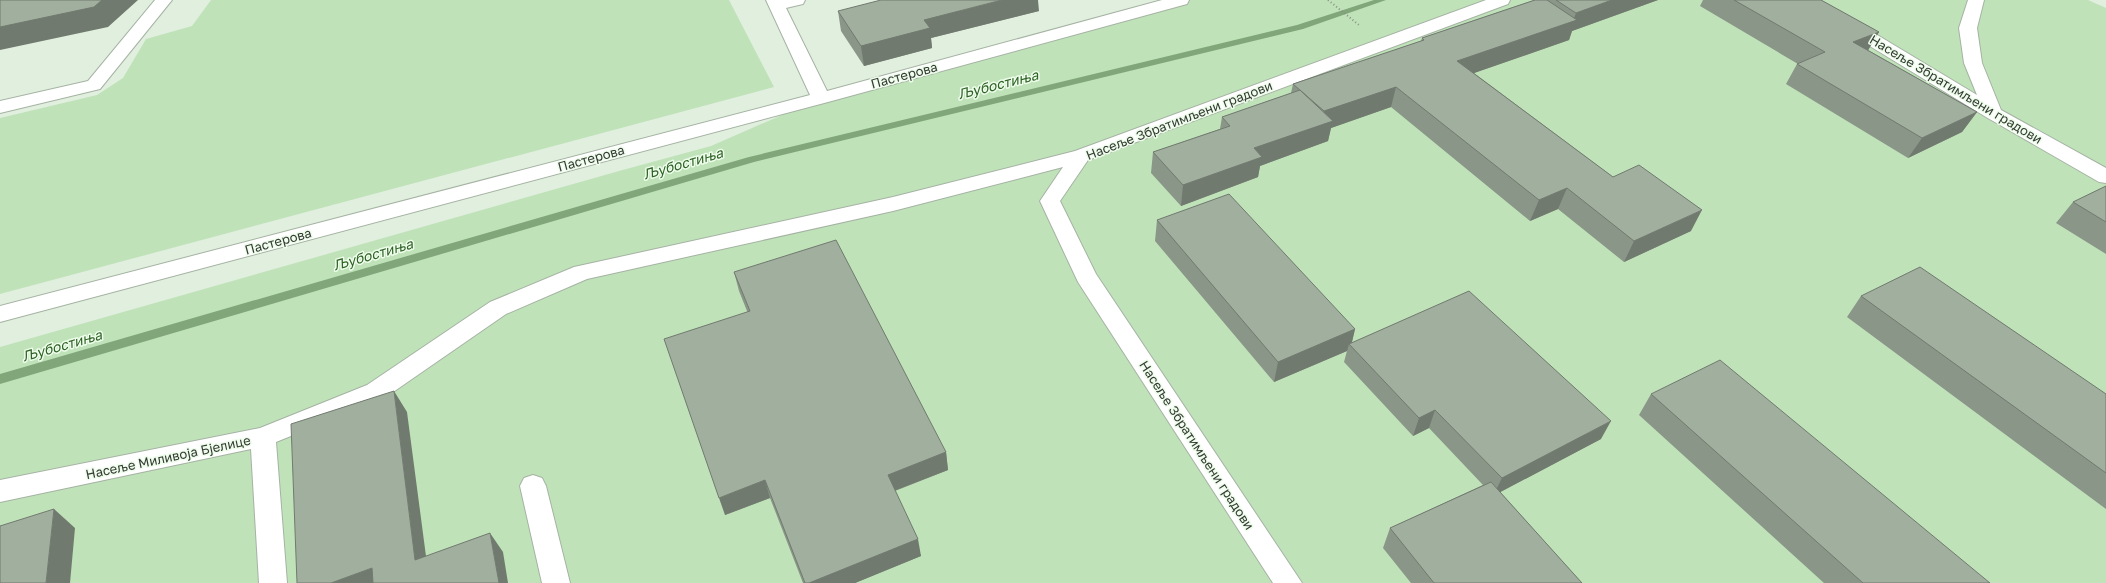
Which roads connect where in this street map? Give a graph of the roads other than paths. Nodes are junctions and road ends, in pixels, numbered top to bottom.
1 (164, 0) edge
2 (797, 0) edge
3 (1181, 0) edge
4 (1502, 0) edge
5 (1807, 0) edge
6 (1976, 0) edge
7 (776, 2) edge
8 (821, 98) junction
9 (0, 107) edge
10 (1993, 113) junction
11 (1081, 156) junction
12 (2106, 177) edge
13 (0, 314) edge
14 (263, 437) junction
15 (532, 486) dead end
16 (0, 491) edge
17 (273, 583) edge
18 (556, 583) edge
19 (1288, 583) edge

1 - 9 street
2 - 7 street
3 - 8 street, Пастерова
4 - 11 street, Насеље Збратимљени градови
5 - 10 street, Насеље Збратимљени градови
6 - 10 street
7 - 8 street
8 - 13 street, Пастерова
10 - 12 street, Насеље Збратимљени градови
11 - 14 street
11 - 19 street, Насеље Збратимљени градови
14 - 16 street, Насеље Миливоја Бјелице
14 - 17 street, Насеље Миливоја Бјелице
15 - 18 street

